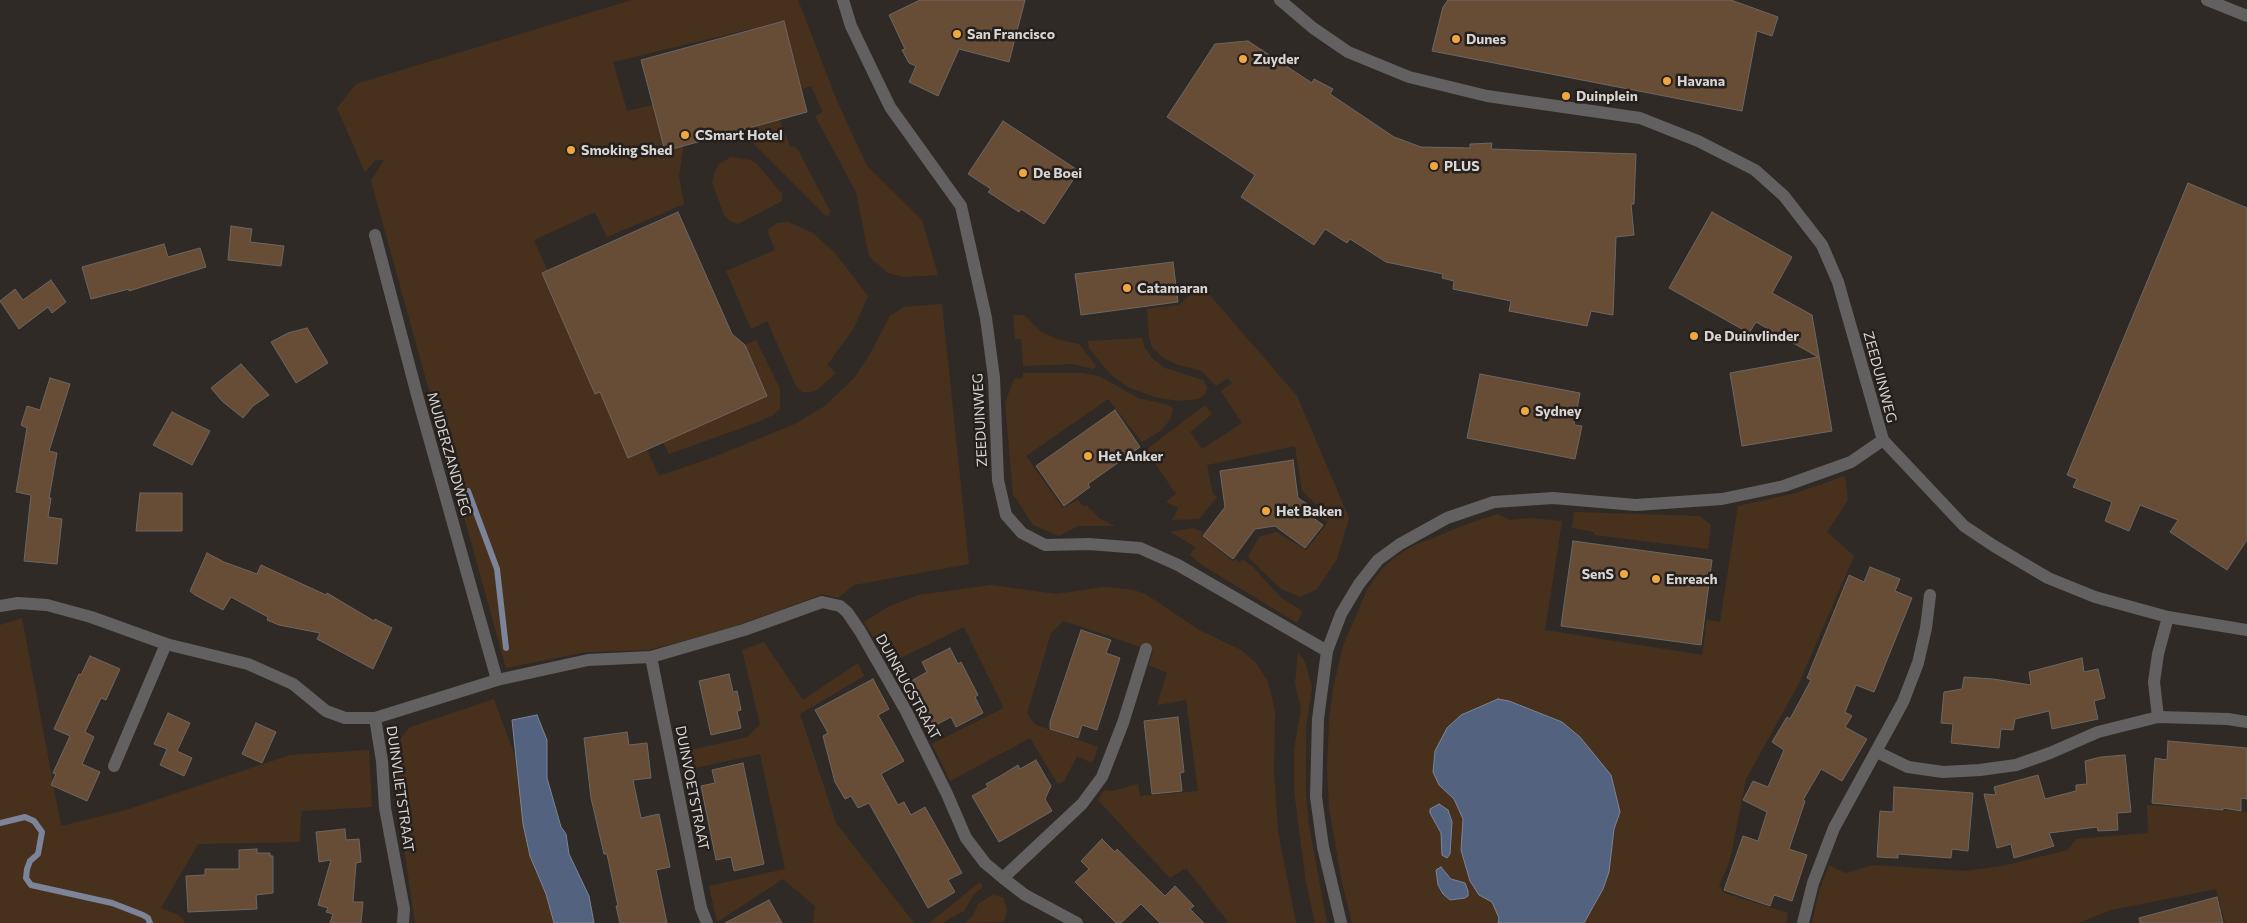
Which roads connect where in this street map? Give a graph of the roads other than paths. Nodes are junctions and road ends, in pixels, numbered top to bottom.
1 (843, 0) edge
2 (1280, 0) edge
3 (2207, 0) edge
4 (2247, 16) edge
5 (375, 235) dead end
6 (1882, 440) junction
7 (1930, 596) dead end
8 (0, 606) edge
9 (2168, 617) junction
10 (2247, 630) edge
11 (166, 644) junction
12 (1146, 650) dead end
13 (1327, 651) junction
14 (651, 657) junction
15 (497, 680) junction
16 (2158, 717) junction
17 (375, 718) junction
18 (2247, 722) edge
19 (1877, 752) junction
20 (114, 766) dead end
21 (1002, 878) junction
22 (403, 923) edge
23 (707, 923) edge
24 (1077, 923) edge
25 (1341, 923) edge
26 (1803, 923) edge

1 - 13 street, ZEEDUINWEG
2 - 6 street, ZEEDUINWEG
3 - 4 street
5 - 15 street, MUIDERZANDWEG
6 - 9 street, ZEEDUINWEG
6 - 13 street
7 - 19 street
8 - 11 street
9 - 10 street, ZEEDUINWEG
9 - 16 street
11 - 17 street
11 - 20 street
12 - 21 street
13 - 25 street
14 - 15 street
14 - 21 street, DUINRUGSTRAAT
14 - 23 street, DUINVOETSTRAAT
15 - 17 street
16 - 18 street
16 - 19 street
17 - 22 street, DUINVLIETSTRAAT
19 - 26 street
21 - 24 street, DUINRUGSTRAAT

